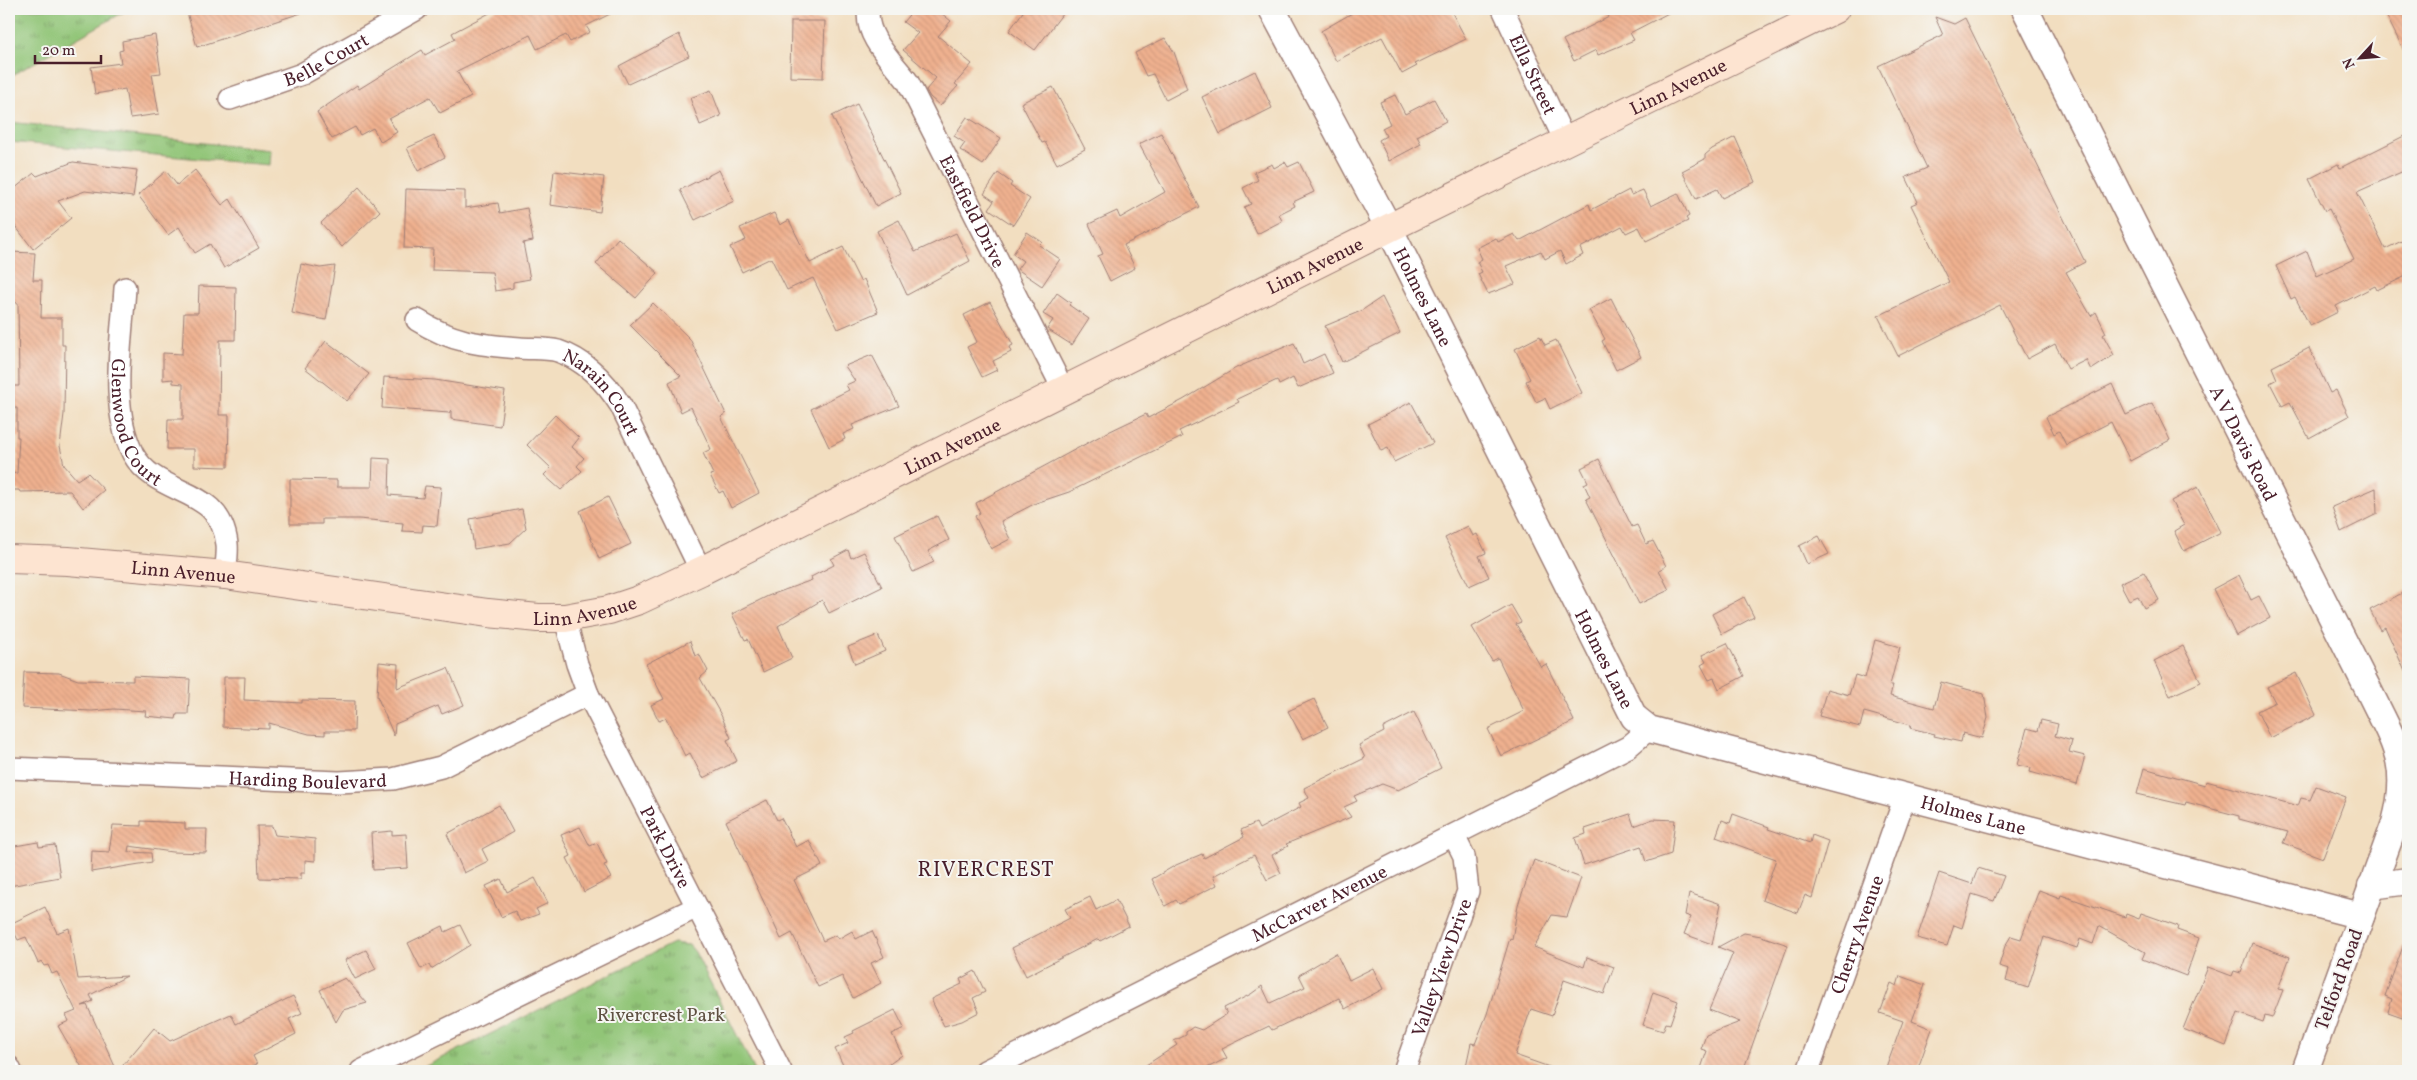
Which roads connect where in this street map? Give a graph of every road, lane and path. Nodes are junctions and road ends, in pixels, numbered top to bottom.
1 (417, 9) edge
2 (869, 9) edge
3 (1272, 9) edge
4 (1503, 9) edge
5 (1835, 9) edge
6 (2025, 9) edge
7 (230, 99) dead end
8 (1565, 142) junction
9 (1389, 228) junction
10 (125, 288) dead end
11 (417, 320) dead end
12 (1063, 389) junction
13 (9, 559) edge
14 (702, 571) junction
15 (225, 575) junction
16 (565, 618) junction
17 (588, 694) junction
18 (1649, 729) junction
19 (9, 768) edge
20 (2405, 776) edge
21 (1905, 797) junction
22 (1454, 836) junction
23 (2408, 882) edge
24 (2371, 886) junction
25 (698, 907) junction
26 (2361, 916) junction
27 (9, 1068) edge
28 (11, 1071) edge
29 (361, 1071) edge
30 (781, 1071) edge
31 (985, 1071) edge
32 (1404, 1071) edge
33 (1808, 1071) edge
34 (2305, 1071) edge

1 - 7 street, Belle Court
2 - 12 street, Eastfield Drive
3 - 9 street, Holmes Lane
4 - 8 street, Ella Street
5 - 8 main road, Linn Avenue
6 - 20 street, A V Davis Road
8 - 9 main road, Linn Avenue
9 - 12 main road, Linn Avenue
9 - 18 street, Holmes Lane
10 - 15 street, Glenwood Court
11 - 14 street, Narain Court
12 - 14 main road, Linn Avenue
13 - 15 main road, Linn Avenue
14 - 16 main road, Linn Avenue
15 - 16 main road, Linn Avenue
16 - 17 street, Park Drive
17 - 19 street, Harding Boulevard
17 - 25 street, Park Drive
18 - 21 street, Holmes Lane
18 - 22 street, McCarver Avenue
20 - 24 street, A V Davis Road
21 - 26 street, Holmes Lane
21 - 33 street, Cherry Avenue
22 - 31 street, McCarver Avenue
22 - 32 street, Valley View Drive
23 - 24 street
24 - 26 street, Telford Road
25 - 29 street
25 - 30 street, Park Drive
26 - 34 street, Telford Road
27 - 28 street

